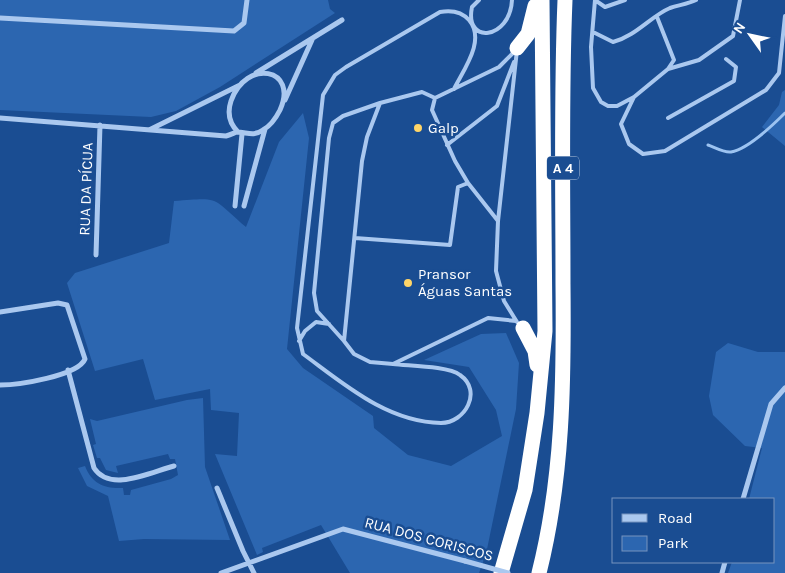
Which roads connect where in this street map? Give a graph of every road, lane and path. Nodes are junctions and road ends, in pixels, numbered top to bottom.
1 (247, 0) edge
2 (479, 0) edge
3 (512, 0) edge
4 (536, 0) edge
5 (542, 0) edge
6 (565, 0) edge
7 (595, 0) edge
8 (624, 0) edge
9 (681, 0) edge
10 (696, 0) edge
11 (740, 0) edge
12 (689, 3) junction
13 (785, 16) edge
14 (657, 17) junction
15 (0, 18) edge
16 (342, 20) dead end
17 (473, 24) junction
18 (593, 32) junction
19 (312, 38) junction
20 (517, 48) junction
21 (726, 59) dead end
22 (668, 70) junction
23 (256, 73) junction
24 (240, 84) junction
25 (454, 89) junction
26 (634, 97) junction
27 (435, 98) junction
28 (283, 102) junction
29 (380, 103) junction
30 (0, 118) edge
31 (668, 118) dead end
32 (100, 125) junction
33 (265, 129) junction
34 (148, 130) junction
35 (240, 133) junction
36 (447, 145) junction
37 (468, 183) junction
38 (235, 206) dead end
39 (244, 206) dead end
40 (498, 221) junction
41 (354, 238) junction
42 (96, 255) dead end
43 (0, 312) edge
44 (329, 324) junction
45 (519, 324) junction
46 (299, 341) junction
47 (344, 341) junction
48 (393, 364) junction
49 (68, 370) junction
50 (0, 386) edge
51 (785, 388) edge
52 (537, 413) junction
53 (174, 466) dead end
54 (217, 488) dead end
55 (743, 498) edge
56 (250, 563) junction
57 (220, 573) edge
58 (254, 573) edge
59 (501, 573) edge
60 (508, 573) edge
61 (539, 573) edge

1 - 15 street
2 - 17 lane
3 - 17 lane
4 - 20 highway
5 - 52 highway, A 4
6 - 61 highway, A 4
7 - 8 lane
7 - 18 lane
9 - 12 lane
10 - 12 lane
11 - 22 lane
12 - 14 lane
13 - 26 lane
14 - 18 lane
14 - 22 lane
16 - 19 street
17 - 25 lane
17 - 46 lane
18 - 26 lane
19 - 23 street
19 - 28 street
20 - 25 lane
20 - 36 lane
20 - 40 lane
21 - 31 lane
22 - 26 lane
23 - 24 street
23 - 28 street
24 - 34 street
24 - 35 street
25 - 27 lane
27 - 29 lane
27 - 36 lane
28 - 33 street
29 - 41 lane
29 - 44 lane
30 - 32 street
32 - 34 street
32 - 42 street, RUA DA PÍCUA
33 - 35 street
33 - 39 street
34 - 35 street
35 - 38 street
36 - 37 lane
37 - 40 lane
37 - 41 lane
40 - 45 lane
41 - 47 lane
43 - 49 street
44 - 46 lane
44 - 47 lane
45 - 48 lane
45 - 52 highway
46 - 48 lane
47 - 48 lane
49 - 50 street
49 - 53 street
51 - 55 street
52 - 59 highway, A 4
54 - 56 street
56 - 57 street
56 - 58 street
56 - 60 street, RUA DOS CORISCOS, bridge

